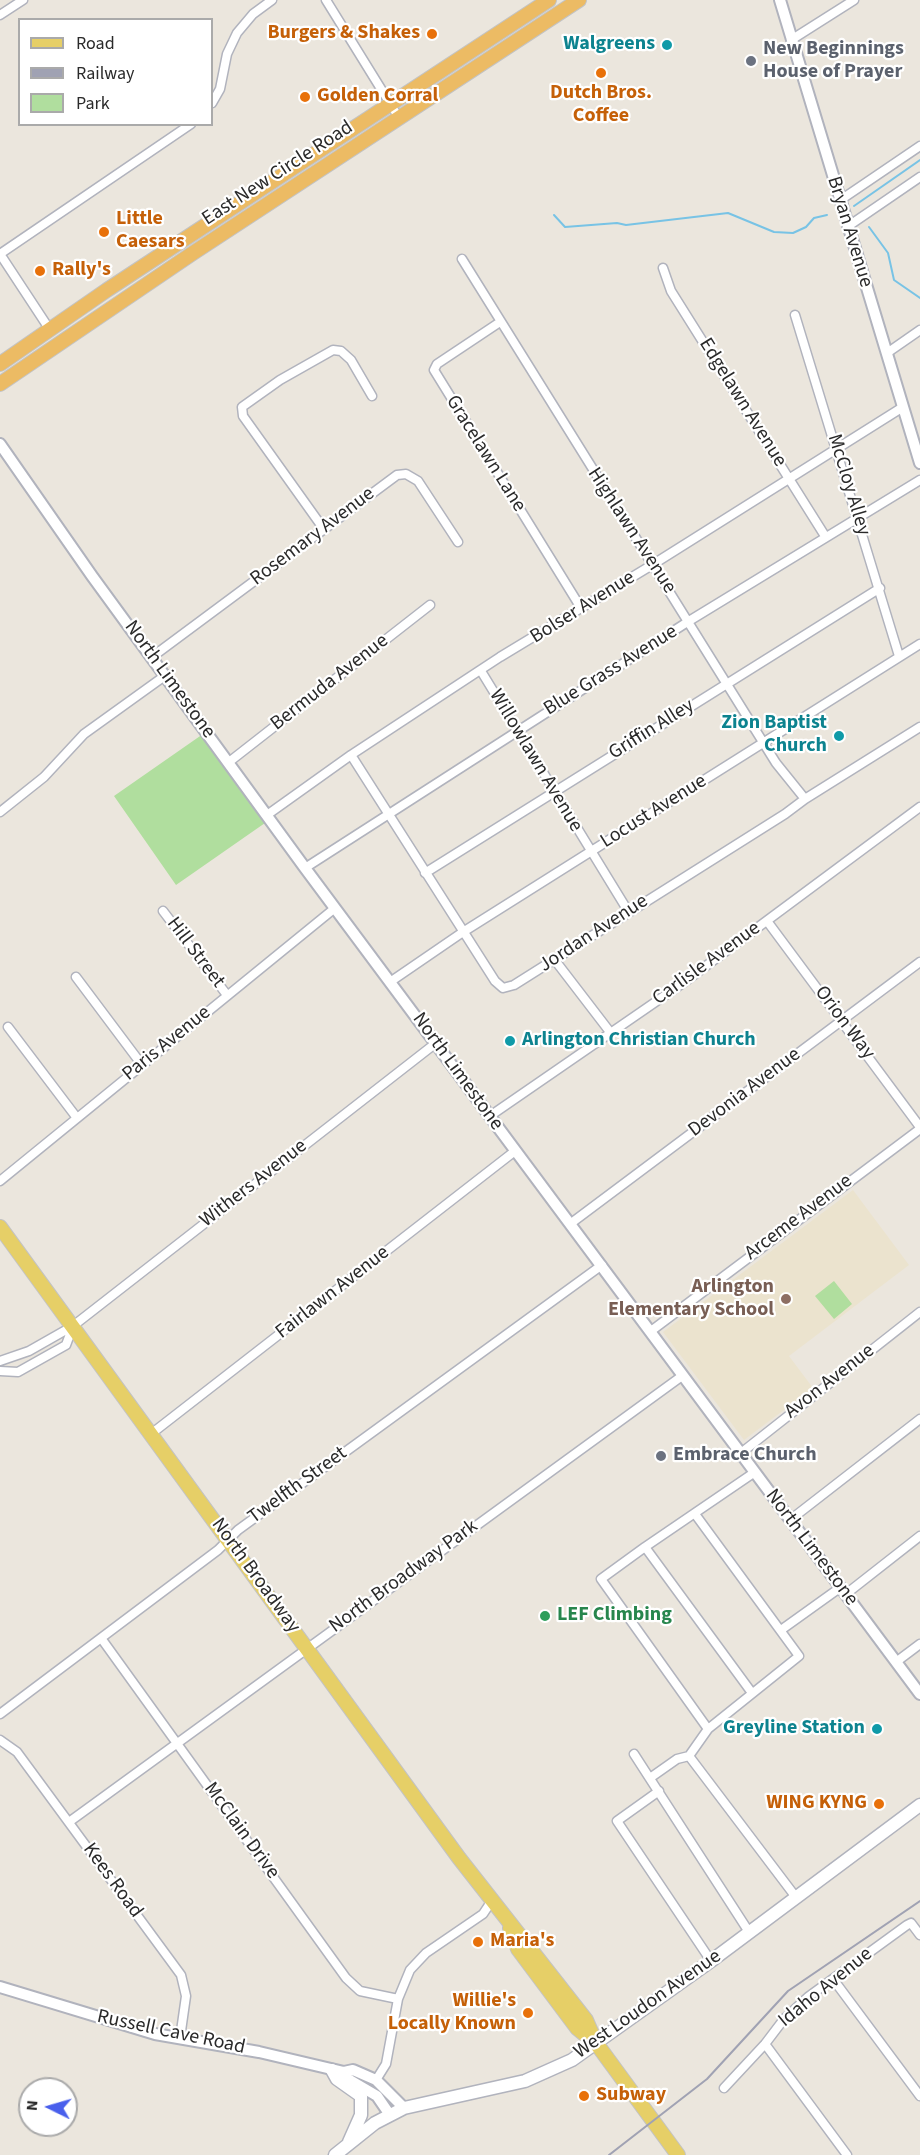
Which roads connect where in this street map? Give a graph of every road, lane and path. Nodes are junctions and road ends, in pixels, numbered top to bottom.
1 (23, 0) edge
2 (272, 0) edge
3 (326, 0) edge
4 (549, 0) edge
5 (579, 0) edge
6 (780, 0) edge
7 (854, 0) edge
8 (0, 15) edge
9 (791, 40) junction
10 (213, 101) edge
11 (391, 104) junction
12 (399, 118) junction
13 (188, 126) edge
14 (920, 146) edge
15 (920, 177) edge
16 (839, 201) junction
17 (847, 227) junction
18 (462, 259) dead end
19 (663, 268) dead end
20 (795, 315) dead end
21 (500, 322) junction
22 (50, 330) junction
23 (920, 330) edge
24 (887, 353) junction
25 (0, 364) edge
26 (0, 384) edge
27 (372, 396) dead end
28 (903, 406) junction
29 (0, 444) edge
30 (836, 447) junction
31 (920, 463) edge
32 (789, 478) junction
33 (920, 480) edge
34 (859, 518) junction
35 (323, 528) junction
36 (825, 536) junction
37 (458, 542) dead end
38 (652, 565) junction
39 (880, 588) junction
40 (430, 605) dead end
41 (581, 608) junction
42 (690, 621) junction
43 (920, 644) edge
44 (899, 656) junction
45 (152, 657) junction
46 (481, 671) junction
47 (165, 675) junction
48 (727, 682) junction
49 (920, 727) edge
50 (518, 730) junction
51 (764, 744) junction
52 (351, 754) junction
53 (229, 762) junction
54 (554, 791) junction
55 (805, 799) junction
56 (920, 807) edge
57 (0, 812) edge
58 (389, 813) junction
59 (267, 814) junction
60 (590, 852) junction
61 (305, 867) junction
62 (425, 873) junction
63 (335, 908) junction
64 (163, 911) dead end
65 (628, 911) junction
66 (767, 921) junction
67 (463, 932) junction
68 (554, 959) junction
69 (920, 962) edge
70 (76, 977) dead end
71 (390, 982) junction
72 (227, 995) junction
73 (842, 1020) junction
74 (8, 1027) dead end
75 (610, 1032) junction
76 (436, 1043) junction
77 (142, 1065) junction
78 (490, 1116) junction
79 (78, 1118) junction
80 (920, 1128) edge
81 (515, 1151) junction
82 (0, 1181) edge
83 (570, 1224) junction
84 (0, 1227) edge
85 (602, 1265) junction
86 (920, 1312) edge
87 (73, 1326) junction
88 (651, 1331) junction
89 (0, 1361) edge
90 (0, 1371) edge
91 (682, 1376) junction
92 (920, 1419) edge
93 (151, 1434) junction
94 (741, 1453) junction
95 (755, 1472) junction
96 (695, 1514) junction
97 (790, 1520) junction
98 (920, 1536) edge
99 (228, 1540) junction
100 (645, 1547) junction
101 (843, 1591) junction
102 (781, 1630) junction
103 (101, 1638) junction
104 (920, 1644) edge
105 (307, 1647) junction
106 (896, 1662) junction
107 (752, 1692) junction
108 (920, 1694) edge
109 (0, 1714) edge
110 (708, 1729) junction
111 (0, 1740) edge
112 (178, 1744) junction
113 (634, 1754) dead end
114 (689, 1756) junction
115 (650, 1778) junction
116 (659, 1791) junction
117 (920, 1805) edge
118 (69, 1822) junction
119 (795, 1896) junction
120 (491, 1902) junction
121 (749, 1932) junction
122 (920, 1935) edge
123 (711, 1961) junction
124 (833, 1979) junction
125 (0, 1987) edge
126 (398, 1999) junction
127 (180, 2038) junction
128 (596, 2043) junction
129 (765, 2044) junction
130 (338, 2071) junction
131 (376, 2080) junction
132 (724, 2088) dead end
133 (920, 2096) edge
134 (404, 2108) junction
135 (390, 2115) junction
136 (348, 2143) junction
137 (324, 2155) edge
138 (334, 2155) edge
139 (678, 2155) edge
140 (847, 2155) edge

1 - 8 street
2 - 10 street
3 - 11 street
4 - 11 highway, East New Circle Road
5 - 12 highway, East New Circle Road
6 - 9 street, Bryan Avenue
7 - 9 street
9 - 16 street, Bryan Avenue
11 - 12 street
11 - 22 highway, East New Circle Road
12 - 26 highway, East New Circle Road
13 - 22 street
14 - 16 street
15 - 17 street
16 - 17 street, Bryan Avenue
17 - 24 street, Bryan Avenue
18 - 21 street, Highlawn Avenue
19 - 32 street, Edgelawn Avenue
20 - 30 street, McCloy Alley
21 - 38 street, Highlawn Avenue
21 - 41 street, Gracelawn Lane
22 - 25 highway, East New Circle Road
23 - 24 street
24 - 28 street, Bryan Avenue
27 - 35 street
28 - 30 street, Bolser Avenue
28 - 31 street, Bryan Avenue
29 - 45 street, North Limestone
30 - 32 street, Bolser Avenue
30 - 34 street, McCloy Alley
32 - 36 street, Edgelawn Avenue
32 - 38 street, Bolser Avenue
33 - 34 street, Blue Grass Avenue
34 - 36 street, Blue Grass Avenue
34 - 39 street, McCloy Alley
35 - 37 street, Rosemary Avenue
35 - 45 street, Rosemary Avenue
36 - 42 street, Blue Grass Avenue
38 - 41 street, Bolser Avenue
38 - 42 street, Highlawn Avenue
39 - 44 street, McCloy Alley
39 - 48 street, Griffin Alley
40 - 53 street, Bermuda Avenue
41 - 46 street, Bolser Avenue
42 - 48 street, Highlawn Avenue
42 - 50 street, Blue Grass Avenue
43 - 44 street, Locust Avenue
44 - 51 street, Locust Avenue
45 - 47 street, North Limestone
46 - 50 street, Willowlawn Avenue
46 - 52 street, Bolser Avenue
47 - 53 street, North Limestone
47 - 57 street
48 - 51 street, Highlawn Avenue
48 - 54 street, Griffin Alley
49 - 55 street, Jordan Avenue
50 - 54 street, Willowlawn Avenue
50 - 58 street, Blue Grass Avenue
51 - 55 street, Highlawn Avenue
51 - 60 street, Locust Avenue
52 - 58 street, Jordan Avenue
52 - 59 street, Bolser Avenue
53 - 59 street, North Limestone
54 - 60 street, Willowlawn Avenue
54 - 62 street, Griffin Alley
55 - 65 street, Jordan Avenue
56 - 66 street, Carlisle Avenue
58 - 61 street, Blue Grass Avenue
58 - 62 street, Jordan Avenue
59 - 61 street, North Limestone
60 - 65 street, Willowlawn Avenue
60 - 67 street, Locust Avenue
61 - 63 street, North Limestone
62 - 67 street, Jordan Avenue
63 - 71 street, North Limestone
63 - 72 street, Paris Avenue
64 - 72 street, Hill Street
65 - 68 street, Jordan Avenue
66 - 73 street, Orion Way
66 - 75 street, Carlisle Avenue
67 - 68 street, Jordan Avenue
67 - 71 street, Locust Avenue
68 - 75 street
69 - 73 street, Devonia Avenue
70 - 77 street
71 - 76 street, North Limestone
72 - 77 street, Paris Avenue
73 - 80 street, Orion Way
73 - 83 street, Devonia Avenue
74 - 79 street
75 - 78 street, Carlisle Avenue
76 - 78 street, North Limestone
76 - 87 street, Withers Avenue
77 - 79 street, Paris Avenue
78 - 81 street, North Limestone
79 - 82 street, Paris Avenue
80 - 88 street, Arceme Avenue
81 - 83 street, North Limestone
81 - 93 street, Fairlawn Avenue
83 - 85 street, North Limestone
84 - 87 main road, North Broadway
85 - 88 street, North Limestone
85 - 99 street, Twelfth Street
86 - 94 street, Avon Avenue
87 - 89 street
87 - 90 street
87 - 93 main road, North Broadway
88 - 91 street, North Limestone
91 - 94 street, North Limestone
91 - 105 street, North Broadway Park
92 - 97 street
93 - 99 main road, North Broadway
94 - 95 street, North Limestone
95 - 96 street
95 - 97 street, North Limestone
96 - 100 street
96 - 102 street
97 - 101 street, North Limestone
98 - 101 street
99 - 103 street, Twelfth Street
99 - 105 main road, North Broadway
100 - 107 street
100 - 110 street
101 - 102 street
101 - 106 street, North Limestone
102 - 107 street
103 - 109 street, Twelfth Street
103 - 112 street, McClain Drive
104 - 106 street
105 - 112 street, North Broadway Park
105 - 120 main road, North Broadway
106 - 108 street, North Limestone
107 - 110 street
110 - 114 street
111 - 118 street, Kees Road
112 - 118 street, North Broadway Park
112 - 126 street, McClain Drive
113 - 115 street
114 - 115 street
114 - 119 street
115 - 116 street
116 - 121 street
116 - 123 street
117 - 119 main road, West Loudon Avenue
118 - 127 street, Kees Road
119 - 121 main road, West Loudon Avenue
120 - 126 street
120 - 128 main road, North Broadway
121 - 123 main road, West Loudon Avenue
122 - 124 street, Idaho Avenue
123 - 128 main road, West Loudon Avenue
124 - 129 street, Idaho Avenue
124 - 133 street
125 - 127 street, Russell Cave Road
126 - 131 street
127 - 130 street, Russell Cave Road
128 - 134 main road, West Loudon Avenue
128 - 139 main road, North Broadway
129 - 132 street, Idaho Avenue
129 - 140 street
130 - 131 street, Russell Cave Road
130 - 135 street, Russell Cave Road
130 - 136 main road
131 - 134 street, Russell Cave Road
134 - 135 main road, West Loudon Avenue
135 - 136 main road, West Loudon Avenue
136 - 137 main road, West Loudon Avenue
136 - 138 main road, West Loudon Avenue

